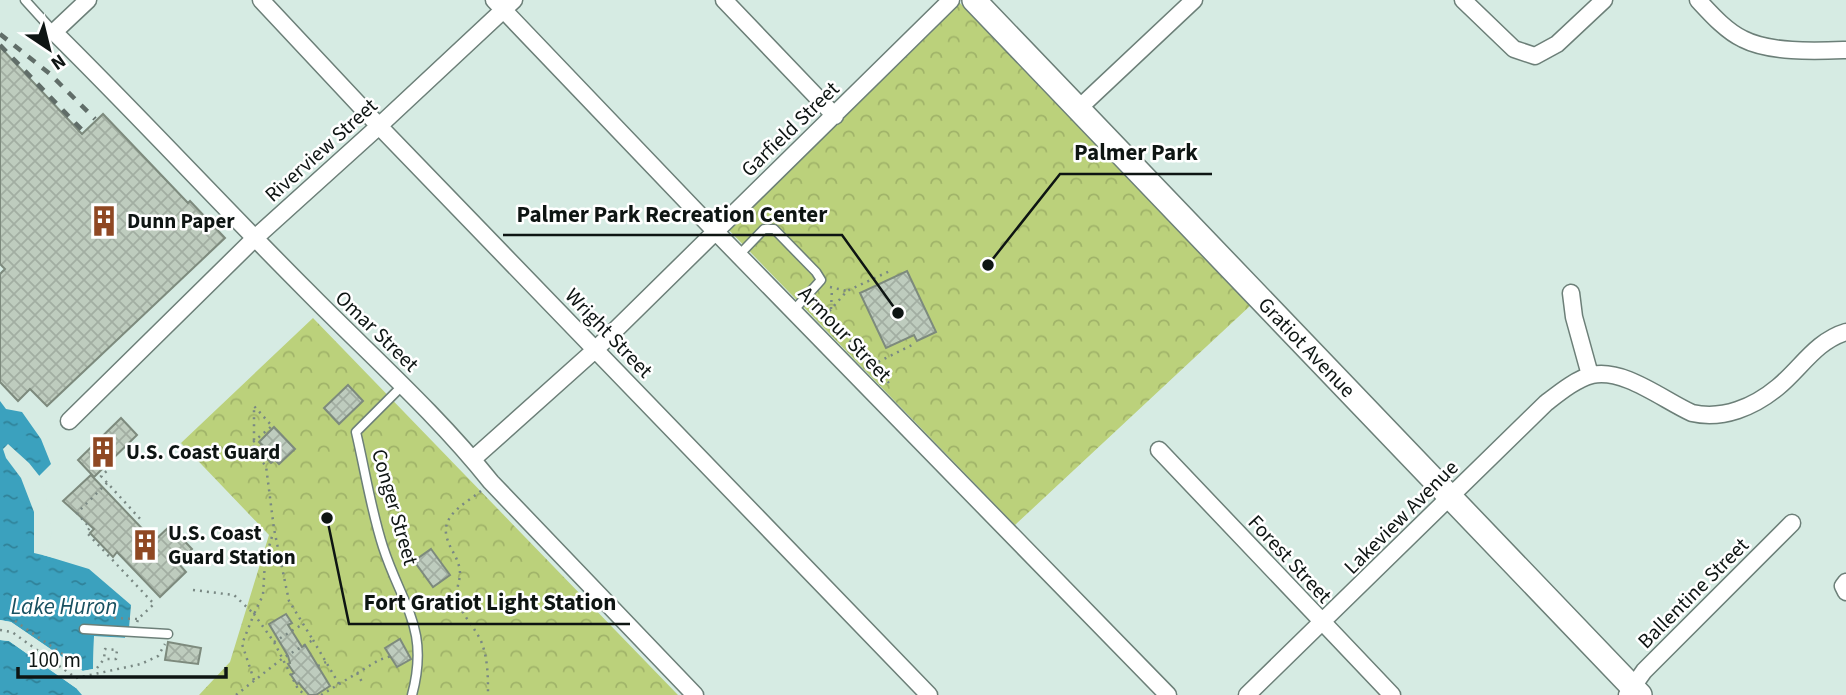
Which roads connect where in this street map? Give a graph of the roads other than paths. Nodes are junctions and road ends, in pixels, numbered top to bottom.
1 (25, 0) edge
2 (88, 0) edge
3 (261, 0) edge
4 (724, 0) edge
5 (951, 0) edge
6 (974, 0) edge
7 (1194, 0) edge
8 (1464, 0) edge
9 (1604, 0) edge
10 (1698, 0) edge
11 (504, 3) edge
12 (54, 32) junction
13 (1846, 50) edge
14 (1079, 109) junction
15 (835, 116) junction
16 (379, 126) junction
17 (715, 231) junction
18 (255, 238) junction
19 (738, 255) junction
20 (1572, 293) dead end
21 (793, 311) junction
22 (1846, 332) edge
23 (596, 349) junction
24 (1590, 375) junction
25 (403, 385) junction
26 (69, 421) dead end
27 (1159, 450) dead end
28 (473, 459) junction
29 (1452, 497) junction
30 (1792, 523) dead end
31 (1846, 582) edge
32 (1846, 592) edge
33 (1323, 624) junction
34 (84, 629) dead end
35 (168, 634) road end
36 (1633, 693) edge
37 (412, 695) edge
38 (695, 695) edge
39 (929, 695) edge
40 (1168, 695) edge
41 (1248, 695) edge
42 (1392, 695) edge

1 - 12 lane, Omar Street
2 - 12 street
3 - 16 street, Wright Street
4 - 15 street
5 - 15 street, Garfield Street
6 - 14 street, Gratiot Avenue
7 - 14 street
8 - 9 street
10 - 13 street
11 - 16 street, Riverview Street
11 - 17 street, Armour Street
12 - 18 street, Omar Street
14 - 29 street, Gratiot Avenue
15 - 17 street, Garfield Street
16 - 18 street, Riverview Street
16 - 23 street, Wright Street
17 - 19 street, Armour Street
17 - 23 street, Garfield Street
18 - 25 street, Omar Street
18 - 26 street, Riverview Street
19 - 21 street, Armour Street
19 - 21 lane
20 - 24 street
21 - 40 street, Armour Street
22 - 24 street
23 - 28 street, Garfield Street
23 - 39 street, Wright Street
24 - 29 street, Lakeview Avenue
25 - 28 street, Omar Street
25 - 37 lane, Conger Street
27 - 33 street, Forest Street
28 - 38 street, Omar Street
29 - 33 street, Lakeview Avenue
29 - 36 street, Gratiot Avenue
30 - 36 street, Ballentine Street
31 - 32 street
33 - 41 street, Lakeview Avenue
33 - 42 street, Forest Street
34 - 35 lane

